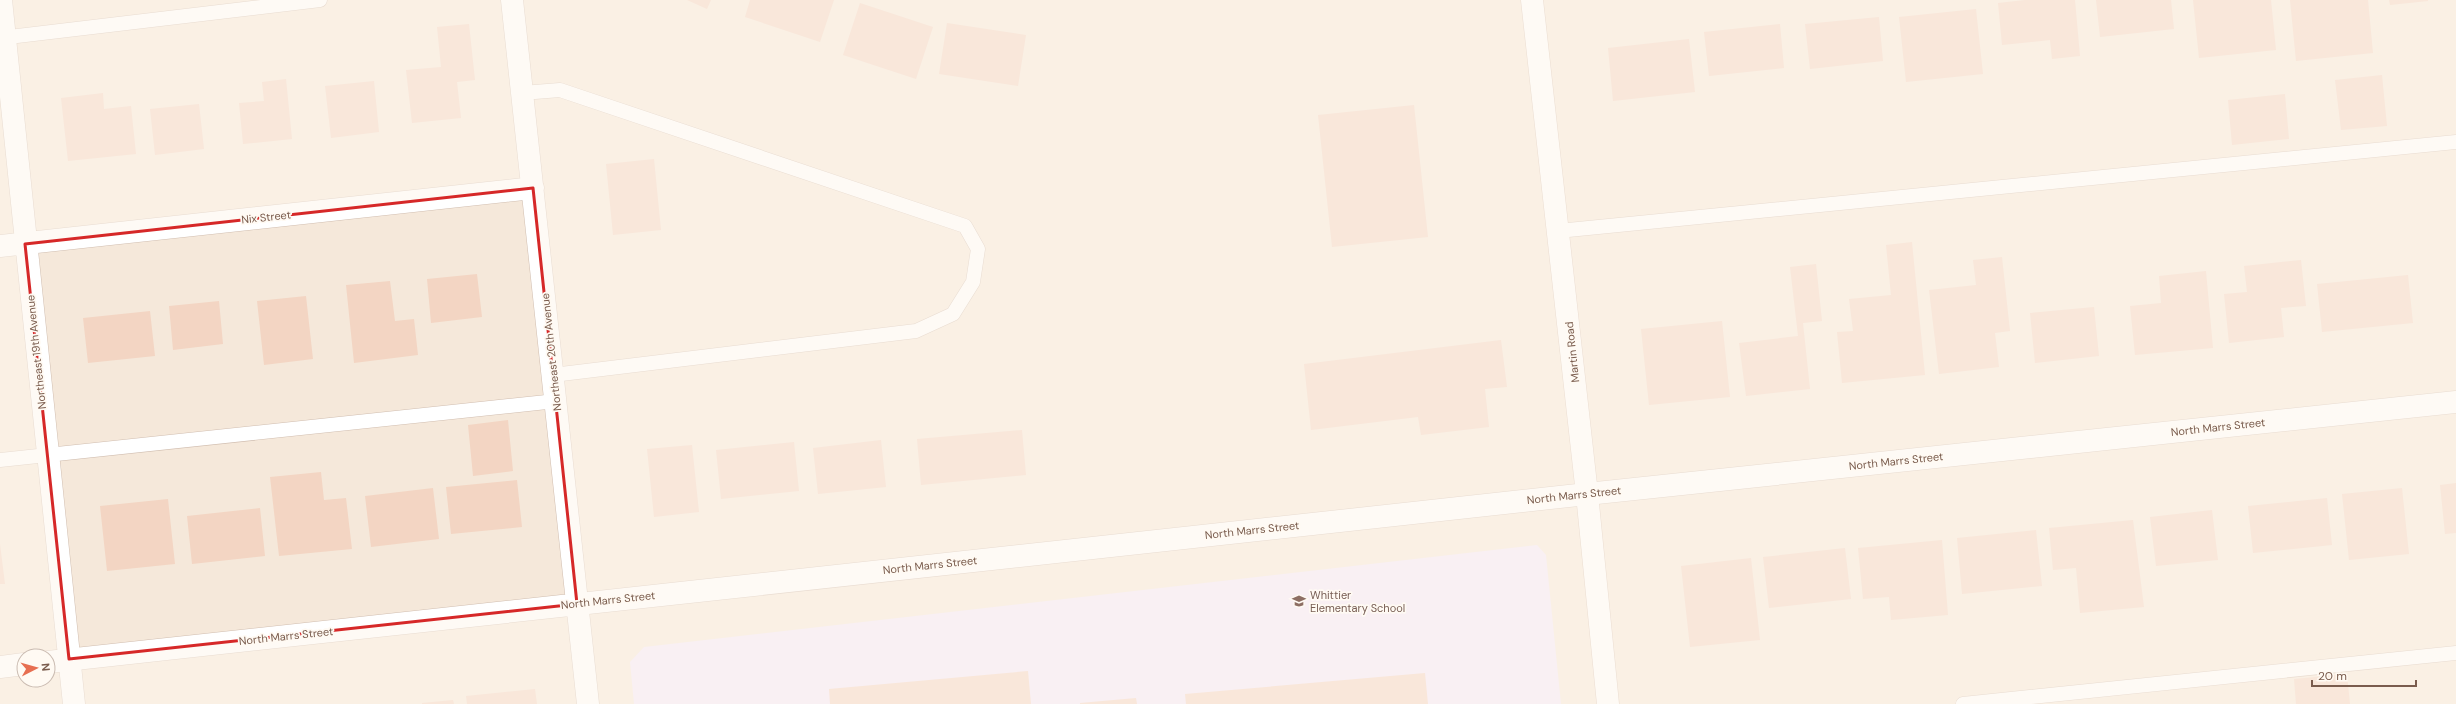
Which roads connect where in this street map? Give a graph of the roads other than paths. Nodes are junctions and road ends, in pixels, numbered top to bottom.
1 (1, 0) edge
2 (320, 0) edge
3 (512, 0) edge
4 (1532, 0) edge
5 (2, 38) edge
6 (522, 94) junction
7 (2456, 142) edge
8 (532, 188) junction
9 (1558, 231) junction
10 (25, 244) junction
11 (0, 246) edge
12 (553, 375) junction
13 (556, 401) junction
14 (2456, 402) edge
15 (47, 455) junction
16 (0, 460) edge
17 (1587, 494) junction
18 (577, 604) junction
19 (2456, 653) edge
20 (58, 660) edge
21 (16, 665) edge
22 (0, 667) edge
23 (74, 704) edge
24 (588, 704) edge
25 (1608, 704) edge
26 (1963, 704) edge

1 - 5 street, Northeast 19th Avenue
2 - 5 lane
3 - 6 street, Northeast 20th Avenue
4 - 9 street, Martin Road
5 - 10 street, Northeast 19th Avenue
6 - 8 street, Northeast 20th Avenue
6 - 12 lane
7 - 9 lane
8 - 10 street, Nix Street
8 - 12 street, Northeast 20th Avenue
9 - 17 street, Martin Road
10 - 11 street, Nix Street
10 - 15 street, Northeast 19th Avenue
12 - 13 street, Northeast 20th Avenue
13 - 15 lane
13 - 18 street, Northeast 20th Avenue
14 - 17 street, North Marrs Street
15 - 16 lane
15 - 20 street, Northeast 19th Avenue
17 - 18 street, North Marrs Street
17 - 25 street, Martin Road
18 - 20 street, North Marrs Street
18 - 24 street, Northeast 20th Avenue
19 - 26 lane
20 - 23 street, Northeast 19th Avenue
21 - 22 street

